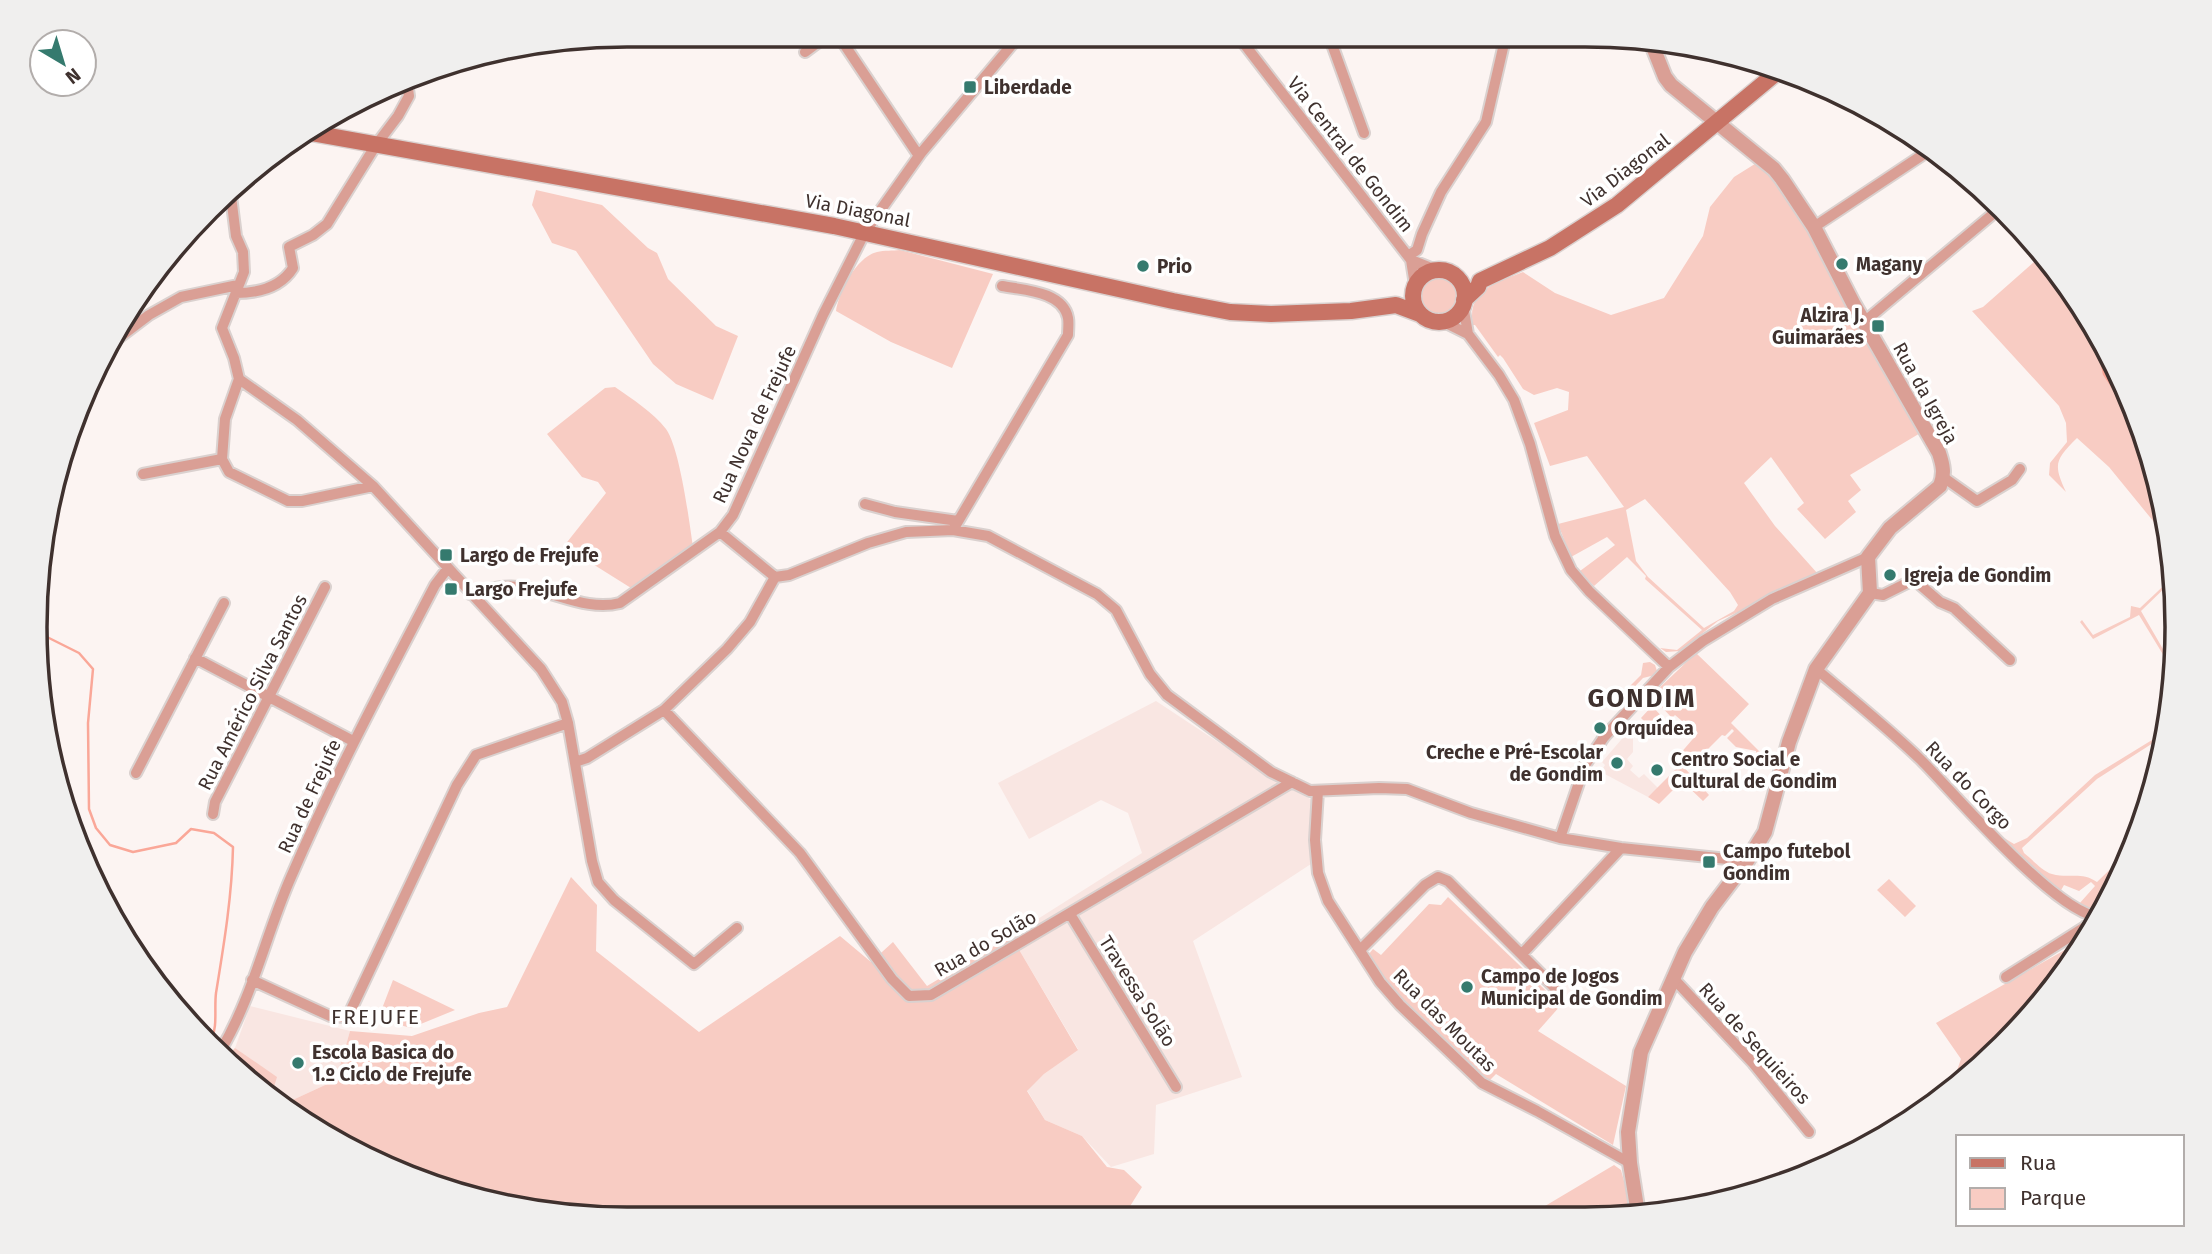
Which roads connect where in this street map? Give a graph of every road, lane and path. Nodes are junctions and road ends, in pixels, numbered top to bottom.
1 (812, 47) edge
2 (846, 47) edge
3 (1011, 47) edge
4 (1246, 47) edge
5 (1333, 47) edge
6 (1502, 47) edge
7 (1655, 51) edge
8 (805, 52) dead end
9 (1770, 78) edge
10 (408, 90) edge
11 (1716, 123) junction
12 (1364, 132) dead end
13 (321, 135) edge
14 (376, 145) junction
15 (1921, 155) edge
16 (919, 156) junction
17 (232, 203) edge
18 (1992, 214) edge
19 (1814, 227) junction
20 (865, 232) junction
21 (1409, 258) junction
22 (1436, 270) junction
23 (1456, 277) junction
24 (1480, 281) junction
25 (1002, 286) dead end
26 (1414, 287) junction
27 (237, 289) junction
28 (1464, 303) junction
29 (1396, 305) junction
30 (1420, 314) junction
31 (1444, 322) junction
32 (1864, 322) junction
33 (129, 331) edge
34 (1468, 334) junction
35 (239, 379) junction
36 (222, 459) junction
37 (2020, 469) dead end
38 (143, 474) dead end
39 (1943, 477) junction
40 (373, 486) junction
41 (865, 504) dead end
42 (956, 526) junction
43 (720, 533) junction
44 (1868, 558) junction
45 (448, 568) junction
46 (775, 577) junction
47 (325, 587) dead end
48 (1870, 593) junction
49 (471, 594) junction
50 (224, 603) dead end
51 (195, 658) junction
52 (2010, 660) dead end
53 (1669, 667) junction
54 (1816, 669) junction
55 (269, 695) junction
56 (664, 710) junction
57 (568, 723) junction
58 (354, 741) junction
59 (575, 762) junction
60 (136, 773) dead end
61 (1292, 782) junction
62 (1318, 791) junction
63 (213, 814) dead end
64 (1560, 838) junction
65 (1621, 848) junction
66 (1747, 862) junction
67 (2089, 913) edge
68 (1070, 914) junction
69 (737, 928) dead end
70 (2078, 931) edge
71 (1360, 950) junction
72 (1522, 954) junction
73 (2006, 976) dead end
74 (1673, 978) junction
75 (252, 980) junction
76 (1556, 989) dead end
77 (225, 1044) edge
78 (1176, 1087) dead end
79 (1809, 1132) dead end
80 (1630, 1164) junction
81 (1637, 1204) edge

1 - 8 street
2 - 16 street
3 - 16 street, Rua Nova de Frejufe
4 - 21 street, Via Central de Gondim
5 - 12 street
6 - 21 street
7 - 11 street, Rua da Igreja
9 - 11 main road, Via Diagonal
10 - 14 street
11 - 19 street, Rua da Igreja
11 - 24 main road, Via Diagonal
13 - 14 main road, Via Diagonal
14 - 20 main road, Via Diagonal
14 - 27 street
15 - 19 street
16 - 20 street, Rua Nova de Frejufe
17 - 27 street
18 - 32 street
19 - 32 street, Rua da Igreja
20 - 29 main road, Via Diagonal
20 - 43 street, Rua Nova de Frejufe
21 - 22 street, Via Central de Gondim
21 - 26 street, Via Central de Gondim
22 - 23 main road
22 - 26 main road
23 - 24 main road
23 - 28 main road
24 - 28 main road, Via Diagonal
25 - 42 street
26 - 29 main road
26 - 30 main road
27 - 33 street
27 - 35 street
28 - 31 main road, Via Diagonal
28 - 34 street
29 - 30 main road, Via Diagonal
30 - 31 main road, Via Diagonal
31 - 34 street
32 - 39 street, Rua da Igreja
34 - 53 street
35 - 36 street
35 - 40 street
36 - 38 street
36 - 40 street
37 - 39 street
39 - 44 street, Rua da Igreja
40 - 45 street
41 - 42 street
42 - 46 street
42 - 61 street
43 - 46 street
43 - 49 street, Rua Nova de Frejufe
44 - 48 street
44 - 53 street
45 - 49 street
45 - 58 street, Rua de Frejufe
46 - 56 street
47 - 55 street, Rua Américo Silva Santos
48 - 52 street
48 - 54 street
49 - 57 street
50 - 51 street
51 - 55 street
51 - 60 street
53 - 64 street
54 - 66 street
54 - 67 street, Rua do Corgo
55 - 58 street
55 - 63 street, Rua Américo Silva Santos
56 - 59 street
56 - 68 street, Rua do Solão
57 - 59 street
57 - 75 street
58 - 75 street, Rua de Frejufe
59 - 69 street
61 - 62 street
61 - 68 street, Rua do Solão
62 - 64 street
62 - 71 street, Rua das Moutas
64 - 65 street
65 - 66 street
65 - 72 street
66 - 74 street
68 - 78 street, Travessa Solão
70 - 73 street
71 - 72 street
71 - 80 street, Rua das Moutas
72 - 76 street
74 - 79 street, Rua de Sequieiros
74 - 80 street
75 - 77 street, Rua de Frejufe
80 - 81 street

